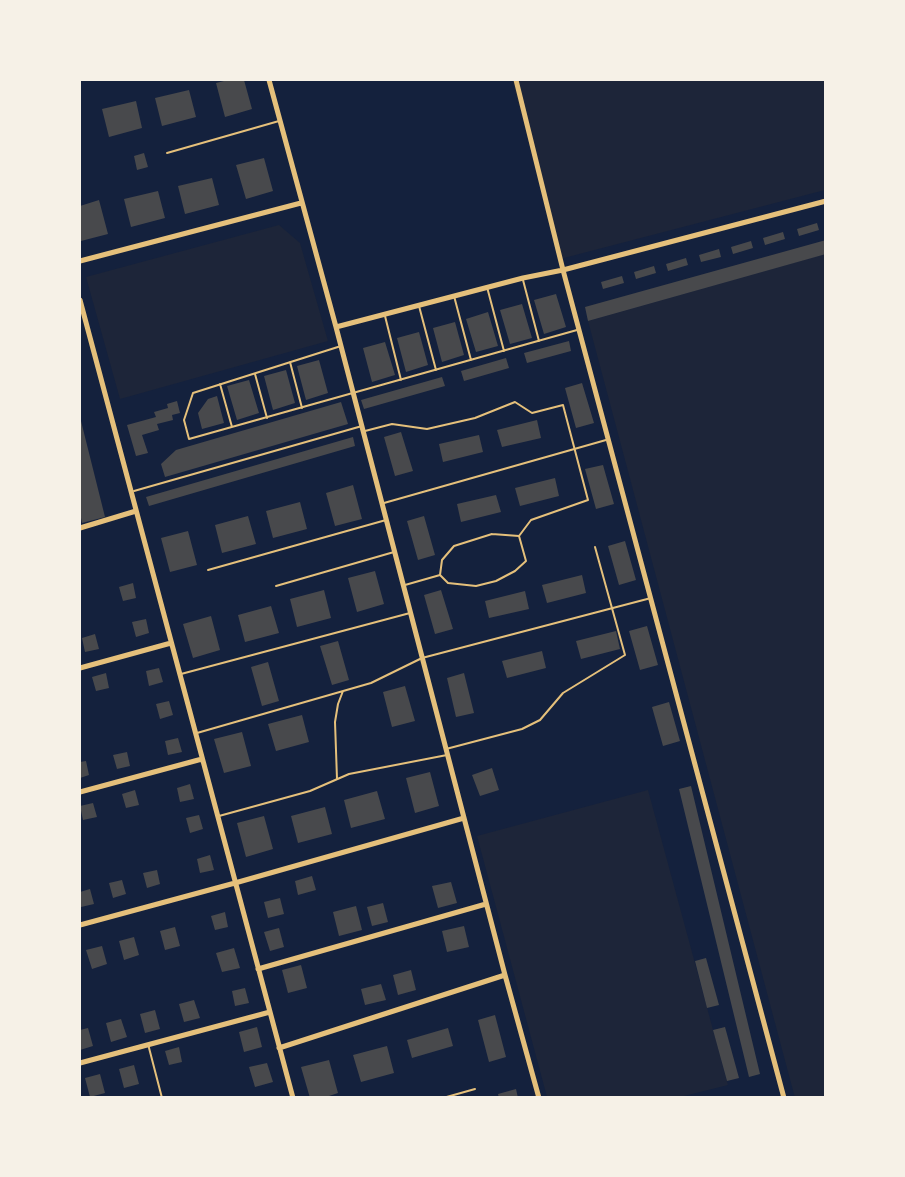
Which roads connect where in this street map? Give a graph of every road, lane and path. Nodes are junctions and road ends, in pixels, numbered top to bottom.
1 (269, 80) edge
2 (516, 80) edge
3 (280, 121) junction
4 (167, 153) dead end
5 (825, 201) edge
6 (301, 203) junction
7 (80, 261) edge
8 (563, 270) junction
9 (523, 278) junction
10 (487, 288) junction
11 (454, 296) junction
12 (80, 300) edge
13 (419, 305) junction
14 (384, 314) junction
15 (336, 327) junction
16 (579, 330) junction
17 (539, 341) junction
18 (341, 346) junction
19 (504, 351) junction
20 (471, 360) junction
21 (290, 362) junction
22 (436, 370) junction
23 (255, 373) junction
24 (401, 380) junction
25 (220, 384) junction
26 (353, 394) junction
27 (302, 408) junction
28 (267, 418) junction
29 (232, 428) junction
30 (362, 429) junction
31 (609, 439) junction
32 (575, 449) junction
33 (131, 492) junction
34 (382, 503) junction
35 (136, 511) junction
36 (386, 520) junction
37 (80, 528) edge
38 (519, 536) junction
39 (595, 547) dead end
40 (394, 552) junction
41 (208, 570) dead end
42 (440, 575) junction
43 (276, 586) dead end
44 (403, 586) junction
45 (651, 598) junction
46 (612, 610) junction
47 (410, 613) junction
48 (171, 643) junction
49 (422, 658) junction
50 (80, 668) edge
51 (179, 674) junction
52 (343, 691) junction
53 (195, 734) junction
54 (447, 752) junction
55 (202, 759) junction
56 (337, 779) junction
57 (80, 792) edge
58 (218, 817) junction
59 (464, 818) junction
60 (235, 884) junction
61 (486, 904) junction
62 (80, 925) edge
63 (258, 969) junction
64 (505, 975) junction
65 (270, 1012) junction
66 (148, 1044) junction
67 (279, 1048) junction
68 (80, 1062) edge
69 (475, 1089) dead end
70 (162, 1098) edge
71 (292, 1098) edge
72 (443, 1098) edge
73 (539, 1098) edge
74 (784, 1098) edge

1 - 3 street
2 - 8 street
3 - 4 lane
3 - 6 street
5 - 8 street
6 - 7 street
6 - 15 street
8 - 9 street
8 - 16 street
9 - 10 street
9 - 17 lane
10 - 11 street
10 - 19 lane
11 - 13 street
11 - 20 lane
12 - 33 street
13 - 14 street
13 - 22 lane
14 - 15 street
14 - 24 lane
15 - 18 street
16 - 17 lane
16 - 31 street
17 - 19 lane
18 - 21 lane
18 - 26 street
19 - 20 lane
20 - 22 lane
21 - 23 lane
21 - 27 lane
22 - 24 lane
23 - 25 lane
23 - 28 lane
24 - 26 lane
25 - 29 lane
25 - 29 lane
26 - 27 lane
26 - 30 street
27 - 28 lane
28 - 29 lane
30 - 32 lane
30 - 33 lane
30 - 34 street
31 - 32 lane
31 - 45 street
32 - 34 lane
32 - 38 lane
33 - 35 street
34 - 36 street
35 - 37 street
35 - 48 street
36 - 40 street
36 - 41 lane
38 - 42 lane
38 - 42 lane
39 - 46 lane
40 - 43 lane
40 - 44 street
42 - 44 lane
44 - 47 street
45 - 46 lane
45 - 74 street
46 - 49 lane
46 - 54 lane
47 - 49 street
47 - 51 lane
48 - 50 street
48 - 51 street
49 - 52 lane
49 - 54 street
51 - 53 street
52 - 53 lane
52 - 56 lane
53 - 55 street
54 - 56 lane
54 - 59 street
55 - 57 street
55 - 58 street
56 - 58 lane
58 - 60 street
59 - 60 street
59 - 61 street
60 - 62 street
60 - 63 street
61 - 63 street
61 - 64 street
63 - 65 street
64 - 67 street
64 - 73 street
65 - 66 street
65 - 67 street
66 - 68 street
66 - 70 lane
67 - 71 street
69 - 72 lane

